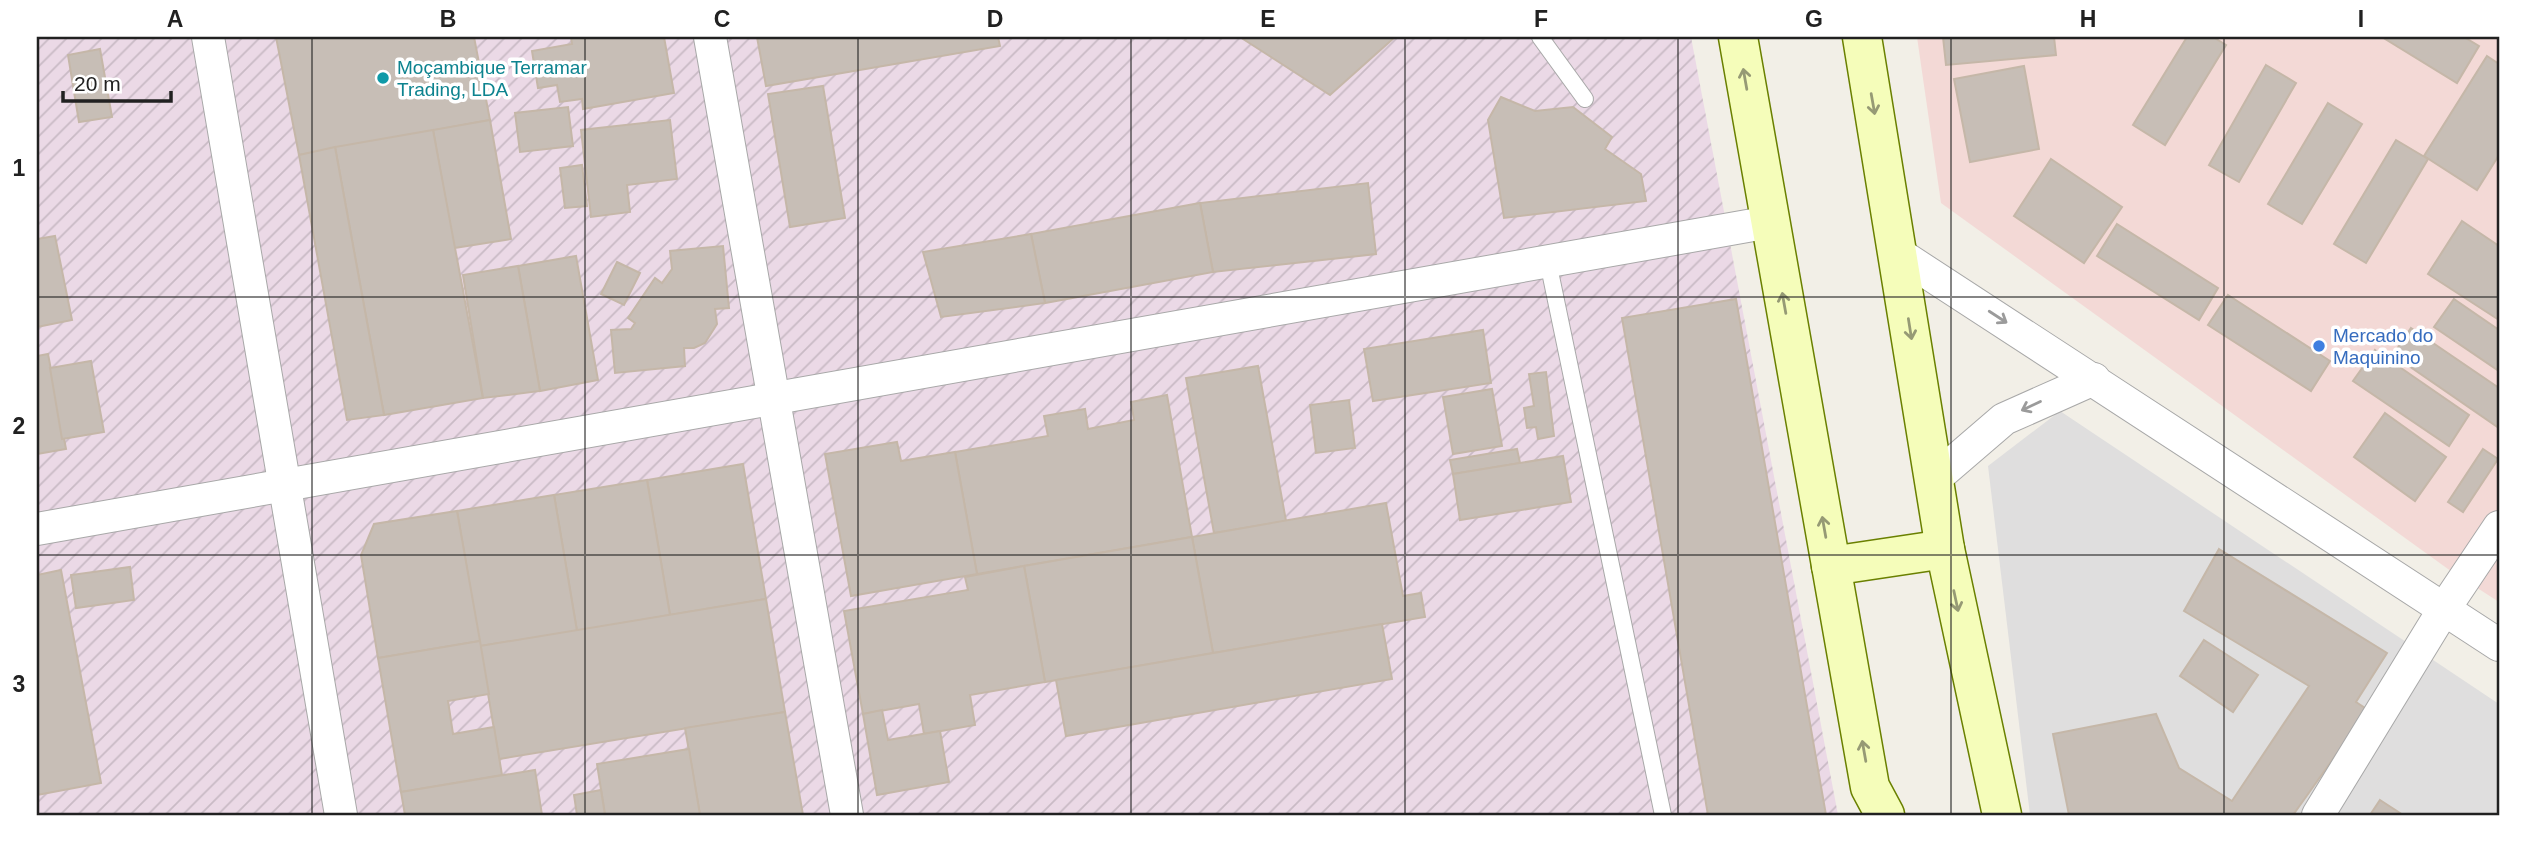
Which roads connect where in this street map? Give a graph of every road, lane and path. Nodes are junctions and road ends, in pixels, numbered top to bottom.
1 (208, 37) edge
2 (710, 37) edge
3 (1540, 37) edge
4 (1738, 37) edge
5 (1862, 37) edge
6 (1585, 99) dead end
7 (1770, 222) junction
8 (1899, 254) junction
9 (1548, 262) junction
10 (2094, 379) junction
11 (772, 401) junction
12 (1933, 480) junction
13 (283, 488) junction
14 (2499, 527) edge
15 (37, 529) edge
16 (1945, 549) junction
17 (1831, 566) junction
18 (2444, 609) junction
19 (2499, 645) edge
20 (341, 815) edge
21 (847, 815) edge
22 (1663, 815) edge
23 (1885, 815) edge
24 (2002, 815) edge
25 (2318, 815) edge

1 - 13 street
2 - 11 street
3 - 6 lane
7 -> 4 street
5 -> 8 street
7 - 9 street
17 -> 7 street
8 -> 10 street
8 -> 12 street
9 - 11 street
9 - 22 lane
10 -> 12 street
10 - 18 street
11 - 13 street
11 - 21 street
12 - 16 street
13 - 15 street
13 - 20 street
14 - 18 street
16 - 17 street
16 -> 24 street
23 -> 17 street
18 - 19 street
18 - 25 street

